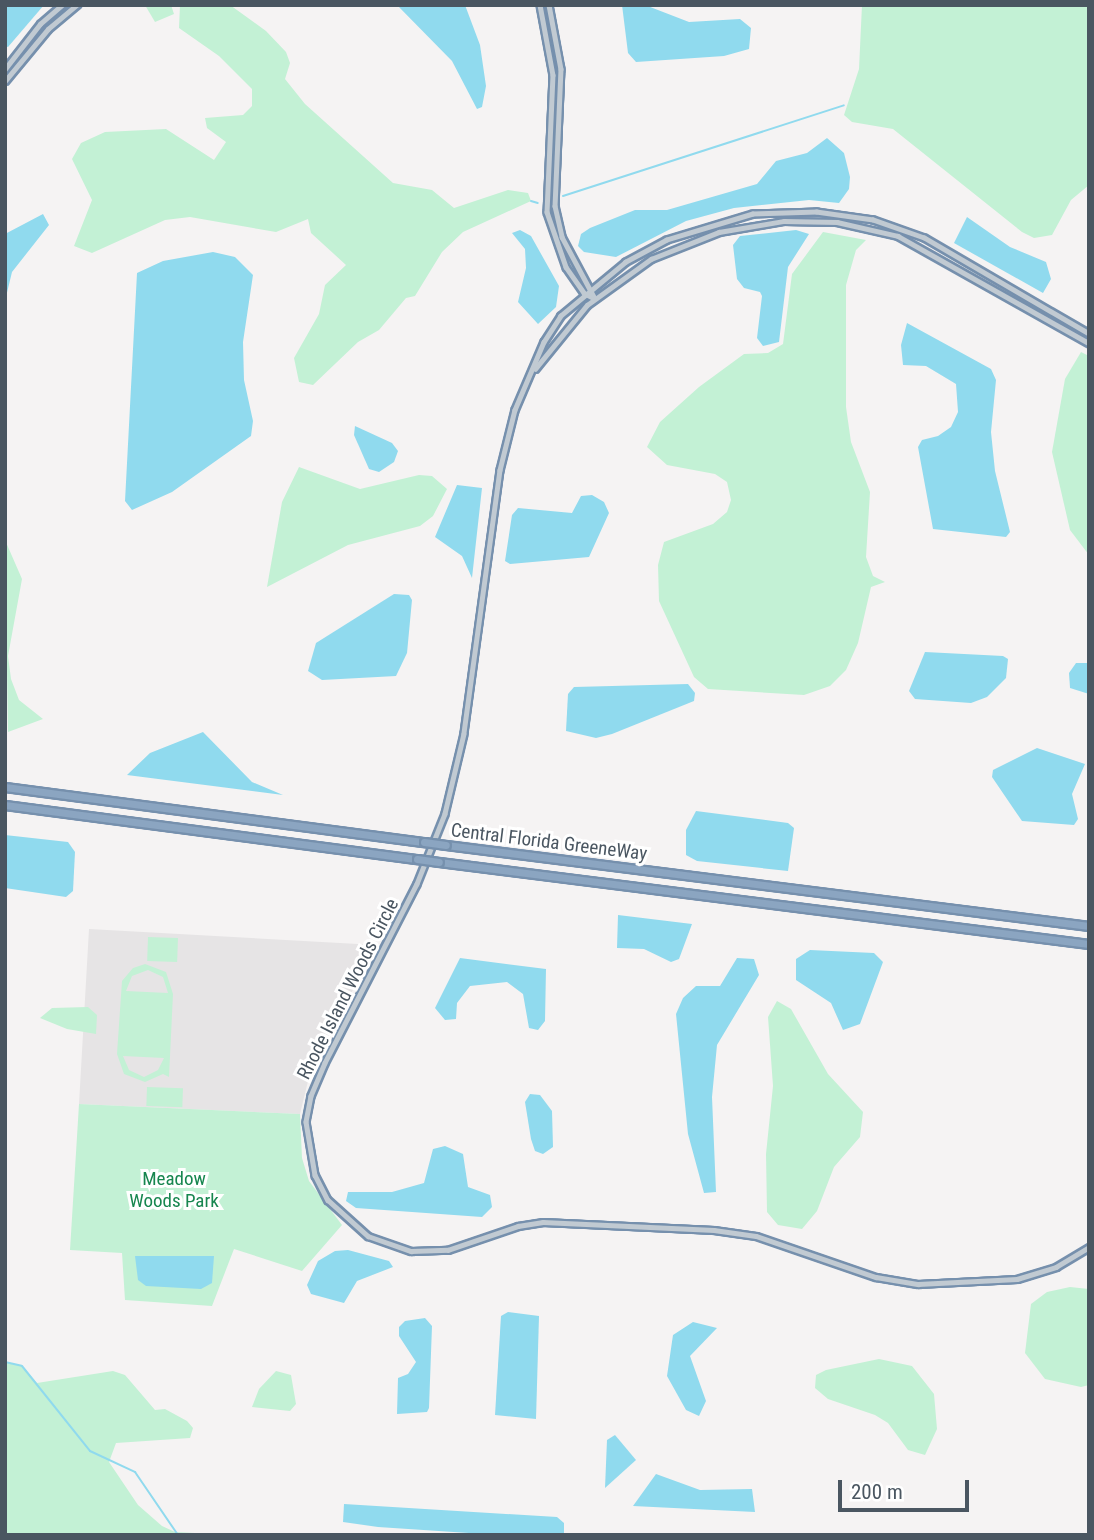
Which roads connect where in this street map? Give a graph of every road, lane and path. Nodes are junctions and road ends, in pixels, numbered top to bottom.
1 (62, 5) edge
2 (77, 5) edge
3 (540, 5) edge
4 (550, 5) edge
5 (5, 69) edge
6 (5, 81) edge
7 (592, 287) junction
8 (584, 293) junction
9 (594, 298) junction
10 (1089, 334) edge
11 (1089, 343) edge
12 (527, 382) junction
13 (5, 787) edge
14 (5, 805) edge
15 (1089, 926) edge
16 (1089, 944) edge
17 (1089, 1247) edge

1 - 5 street
2 - 6 street
3 - 8 street
4 - 7 street
7 - 8 street, Rhode Island Woods Circle
7 - 9 street
7 - 10 street, Rhode Island Woods Circle
8 - 9 street
8 - 12 street, Rhode Island Woods Circle
9 - 11 street, Rhode Island Woods Circle
9 - 12 street, Rhode Island Woods Circle
12 - 17 street, Rhode Island Woods Circle
13 - 15 highway, Central Florida GreeneWay, bridge
14 - 16 highway, Central Florida GreeneWay, bridge

